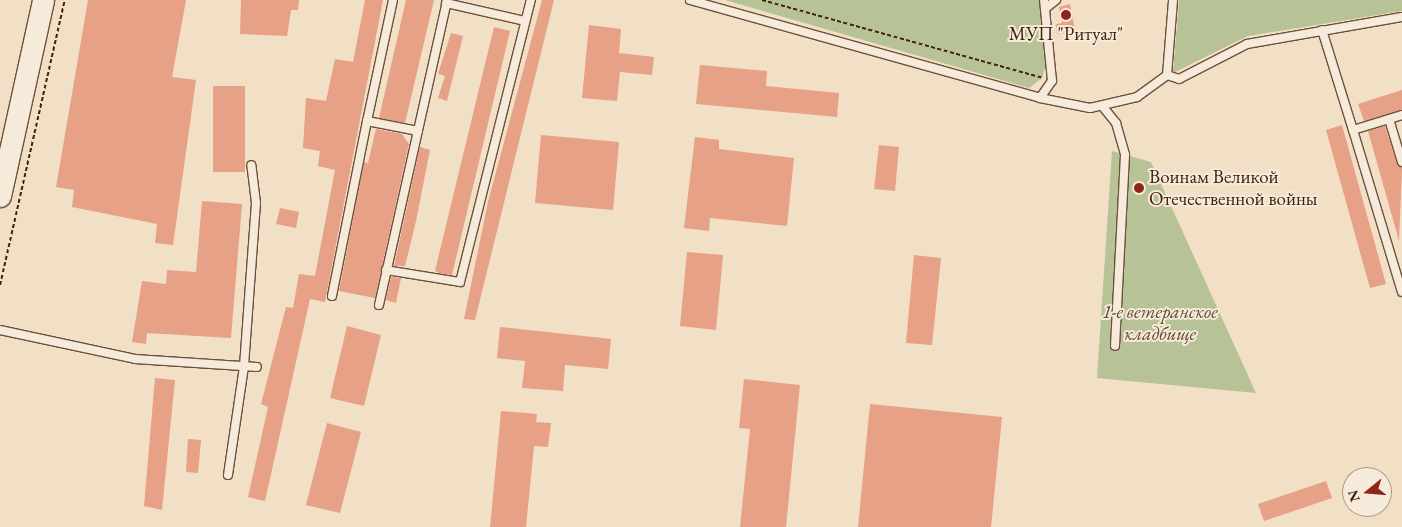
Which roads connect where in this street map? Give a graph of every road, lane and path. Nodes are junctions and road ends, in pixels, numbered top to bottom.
1 (43, 0) edge
2 (65, 0) edge
3 (393, 0) edge
4 (531, 0) edge
5 (690, 0) edge
6 (762, 0) edge
7 (1044, 0) edge
8 (1056, 0) edge
9 (1173, 0) edge
10 (447, 2) edge
11 (1046, 8) junction
12 (1402, 17) edge
13 (525, 21) junction
14 (1322, 30) junction
15 (1167, 75) junction
16 (1052, 81) junction
17 (1040, 98) junction
18 (1103, 107) junction
19 (1402, 115) edge
20 (1389, 119) junction
21 (367, 121) junction
22 (1353, 130) junction
23 (418, 131) junction
24 (1402, 162) edge
25 (251, 165) dead end
26 (0, 196) edge
27 (386, 270) junction
28 (0, 284) edge
29 (1402, 292) edge
30 (332, 296) dead end
31 (379, 304) dead end
32 (0, 330) edge
33 (1115, 346) dead end
34 (244, 366) junction
35 (257, 368) dead end
36 (228, 475) dead end

1 - 26 main road
2 - 28 path
3 - 21 lane
4 - 13 lane
5 - 17 lane
6 - 16 path
7 - 11 lane
8 - 11 lane
9 - 15 lane
10 - 13 lane
10 - 23 lane
11 - 16 lane
12 - 14 lane
13 - 27 lane
14 - 15 lane
14 - 22 lane
15 - 18 lane
16 - 17 lane
17 - 18 lane
18 - 33 lane
19 - 20 lane
20 - 22 lane
20 - 24 lane
21 - 23 lane
21 - 30 lane
22 - 29 lane
23 - 27 lane
25 - 34 lane
27 - 31 lane
32 - 34 lane
34 - 35 lane
34 - 36 lane

